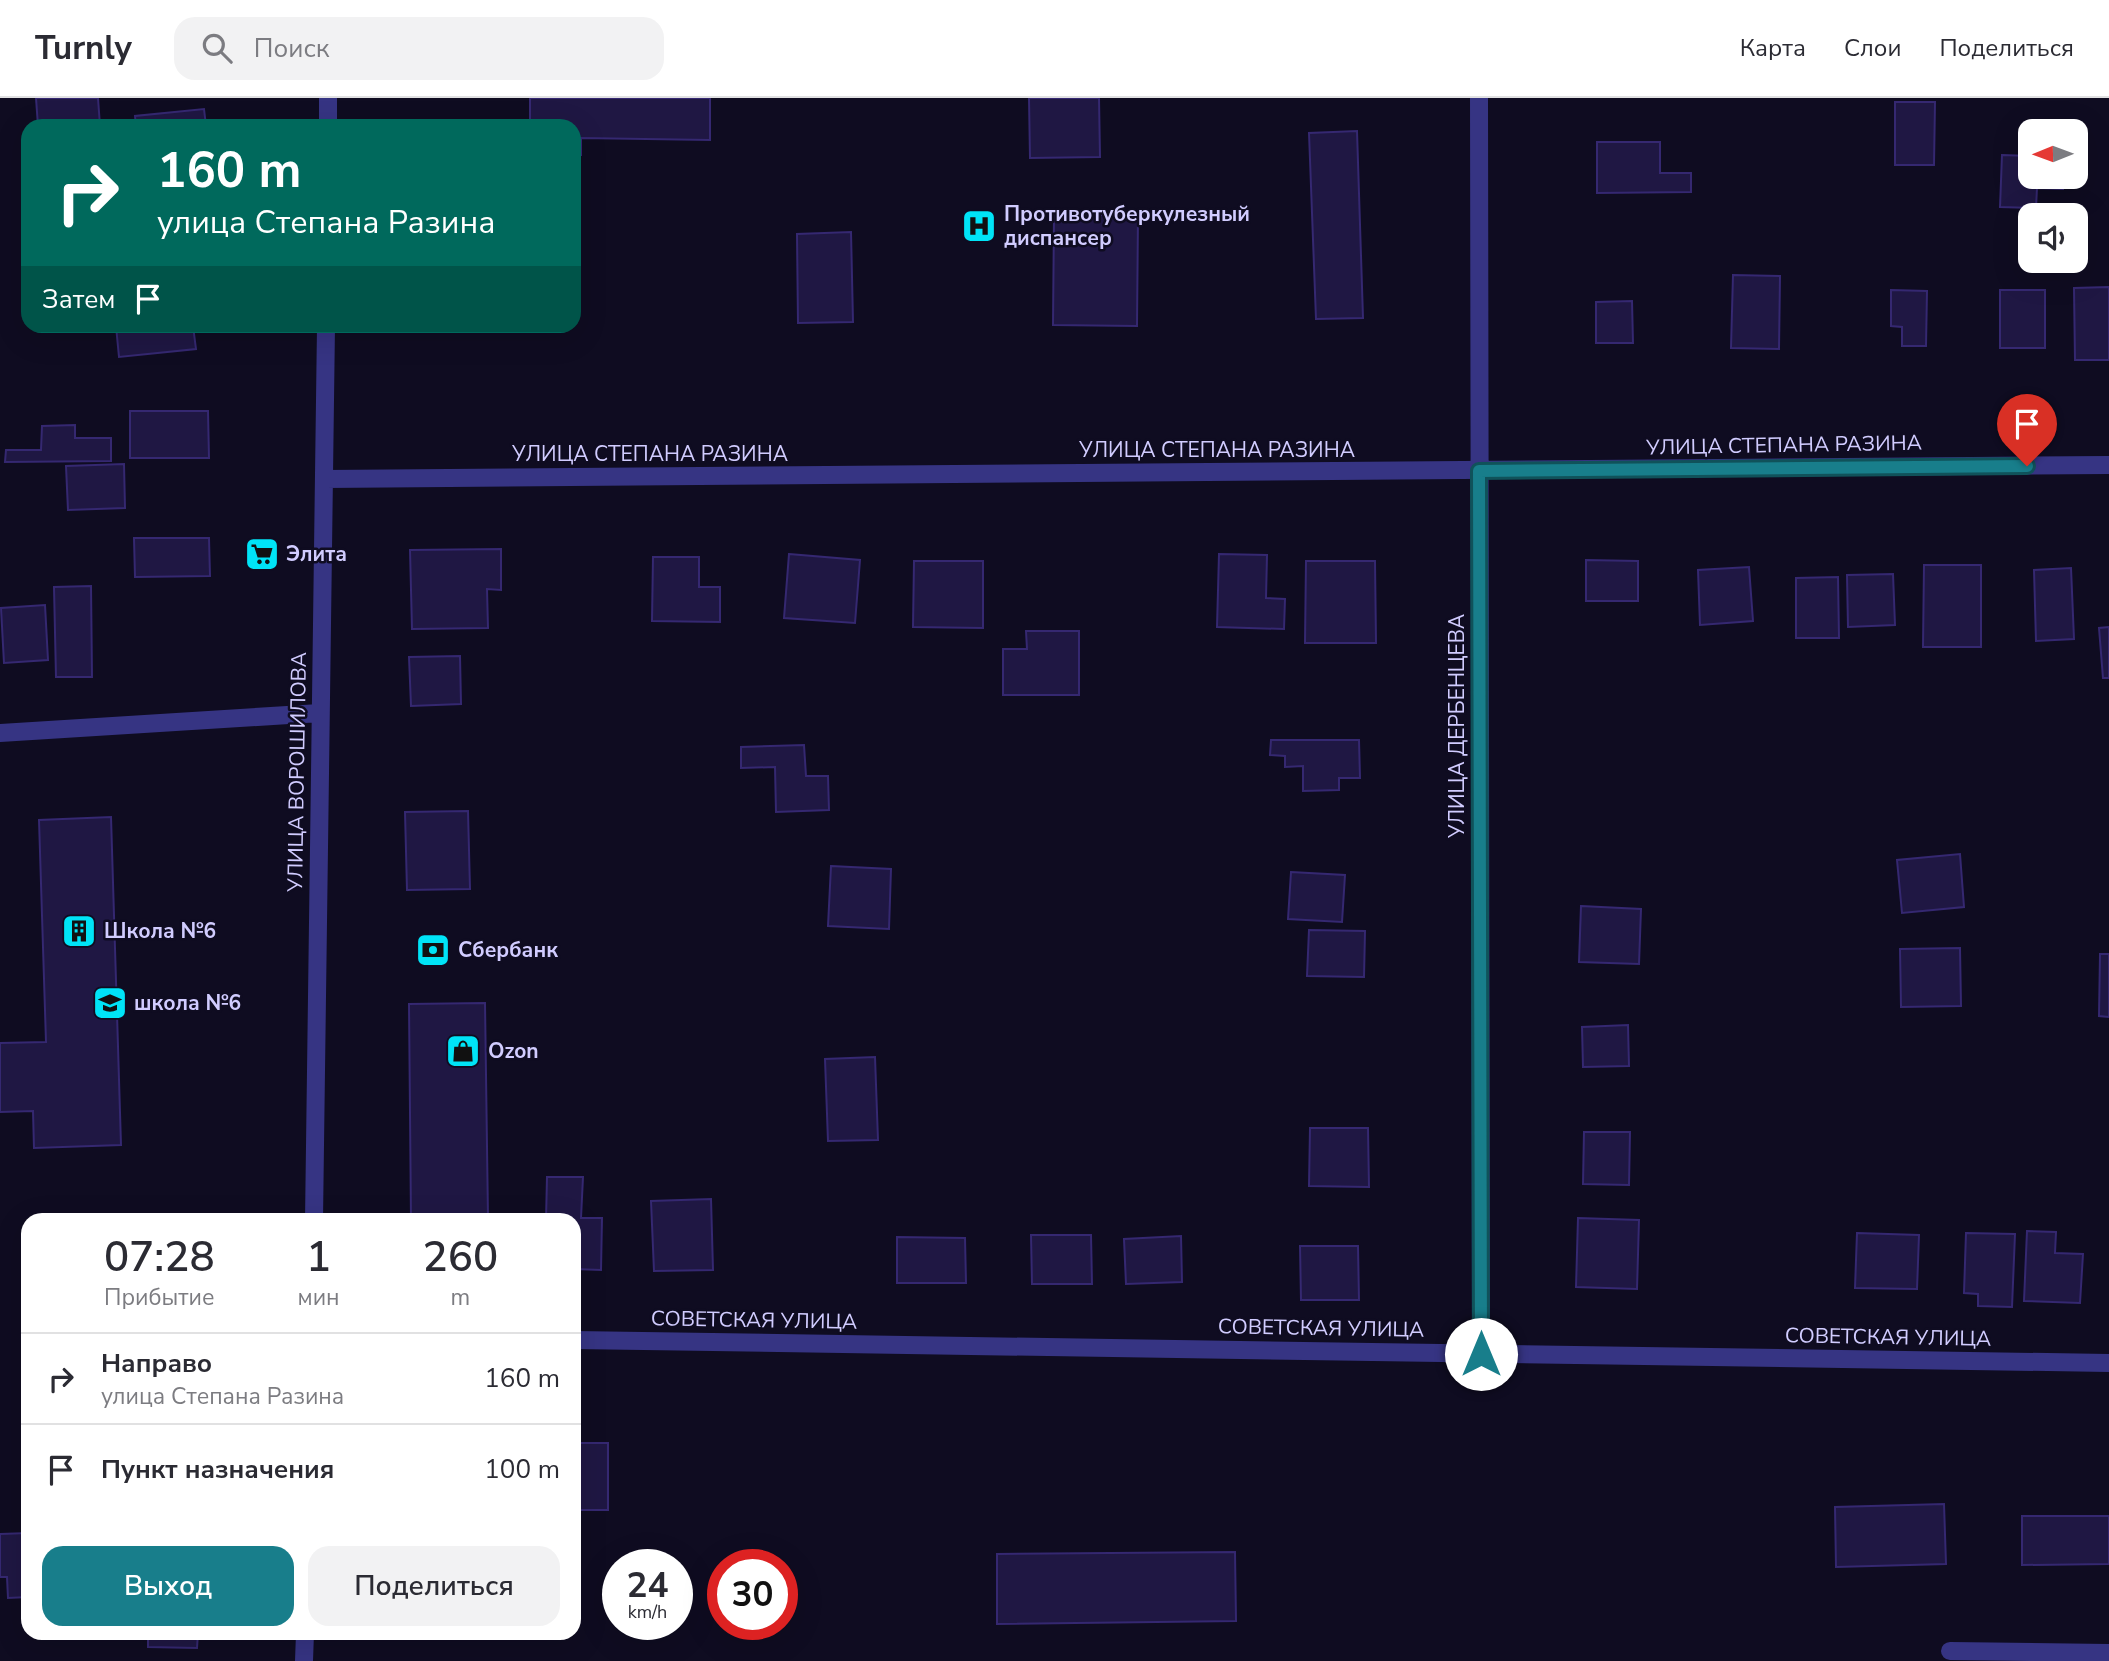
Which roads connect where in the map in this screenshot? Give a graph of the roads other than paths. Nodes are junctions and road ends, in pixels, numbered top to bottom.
1 (328, 98) edge
2 (1479, 98) edge
3 (328, 119) edge
4 (326, 333) edge
5 (2109, 465) edge
6 (1479, 471) junction
7 (325, 479) junction
8 (320, 713) junction
9 (0, 733) edge
10 (314, 1213) edge
11 (581, 1340) edge
12 (1481, 1354) junction
13 (2109, 1363) edge
14 (305, 1640) edge
15 (1950, 1651) dead end
16 (2109, 1653) edge
17 (304, 1661) edge

1 - 3 street
2 - 6 street, УЛИЦА ДЕРБЕНЦЕВА
4 - 7 street, УЛИЦА ВОРОШИЛОВА
5 - 6 street, УЛИЦА СТЕПАНА РАЗИНА
6 - 7 street, УЛИЦА СТЕПАНА РАЗИНА
6 - 12 street, УЛИЦА ДЕРБЕНЦЕВА
7 - 8 street, УЛИЦА ВОРОШИЛОВА
8 - 9 street
8 - 10 street, УЛИЦА ВОРОШИЛОВА
11 - 12 street, СОВЕТСКАЯ УЛИЦА
12 - 13 street, СОВЕТСКАЯ УЛИЦА
14 - 17 street
15 - 16 street

